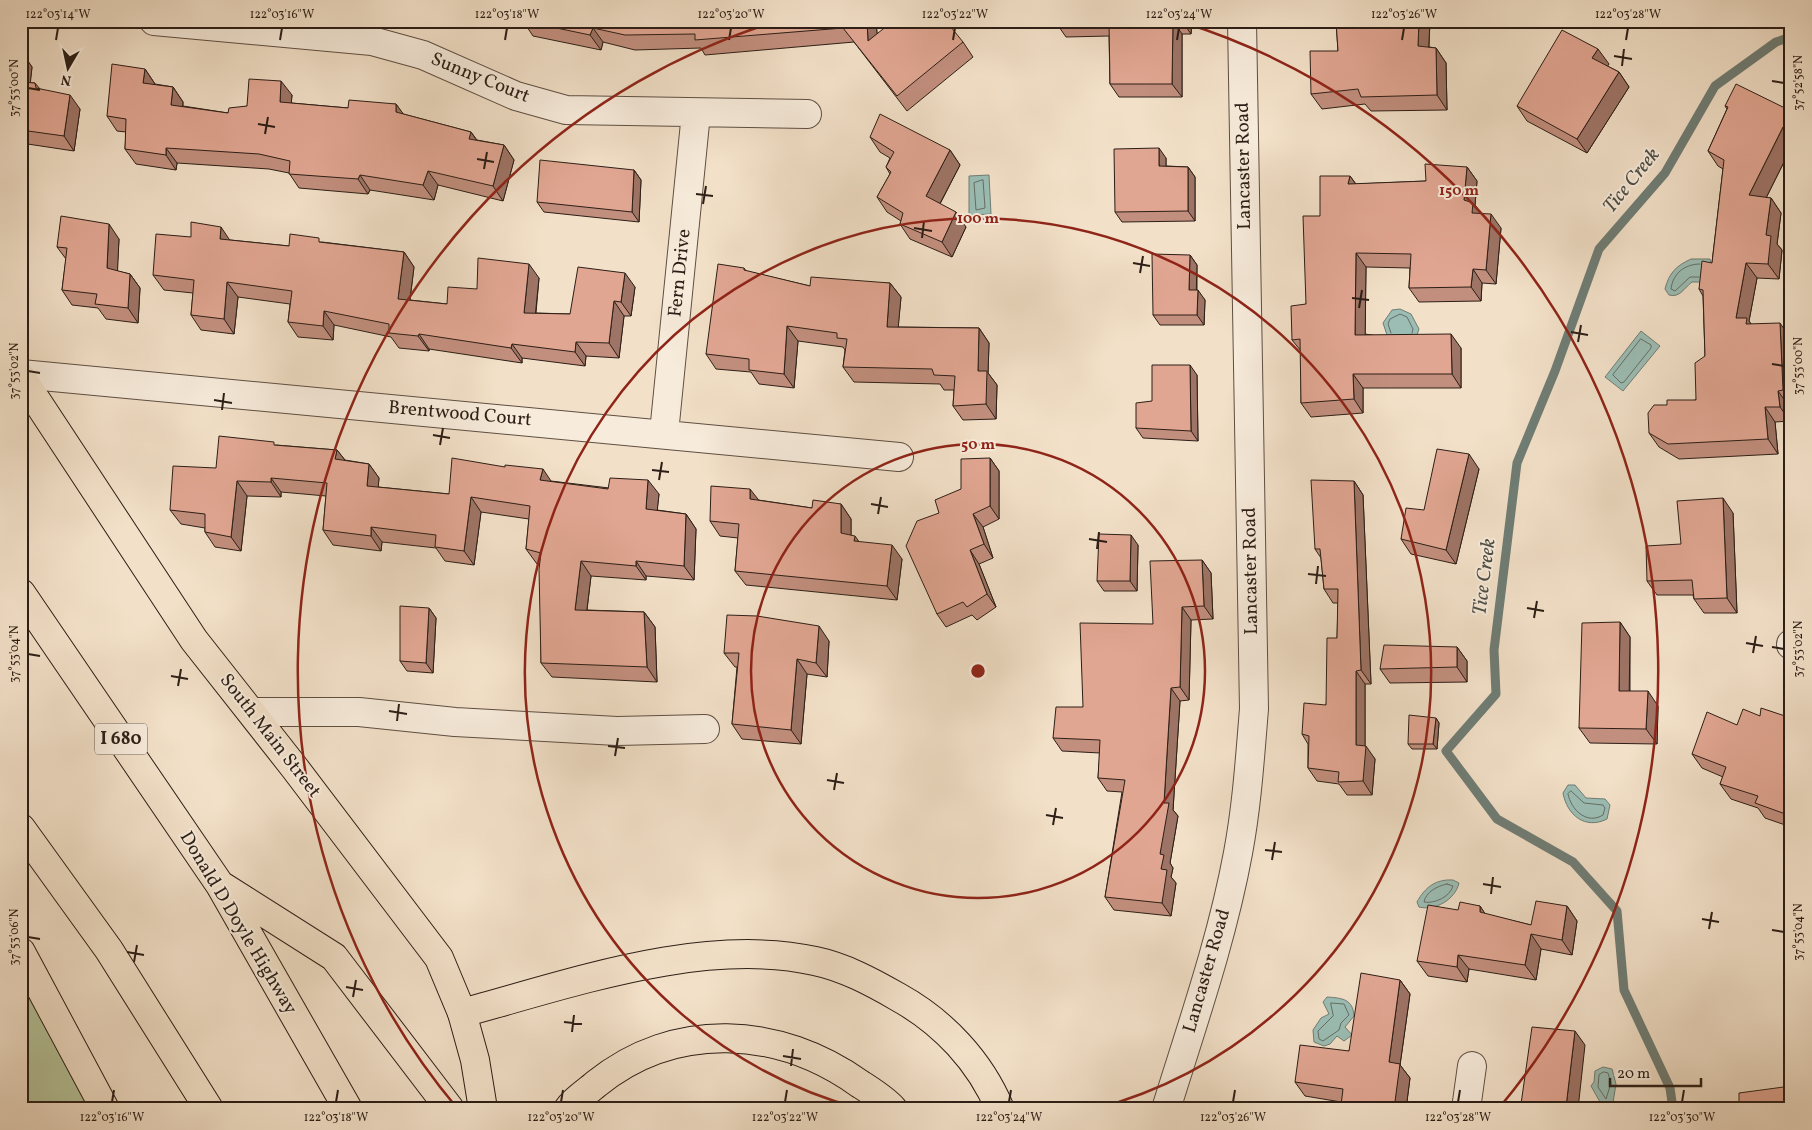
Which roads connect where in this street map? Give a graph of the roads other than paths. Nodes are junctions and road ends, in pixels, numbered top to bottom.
1 (154, 21) edge
2 (1242, 21) edge
3 (696, 112) junction
4 (807, 114) dead end
5 (21, 376) edge
6 (664, 434) junction
7 (899, 457) dead end
8 (21, 593) edge
9 (252, 712) junction
10 (705, 729) dead end
11 (21, 828) edge
12 (220, 885) junction
13 (21, 952) edge
14 (462, 1013) junction
15 (1472, 1066) dead end
16 (105, 1109) edge
17 (208, 1109) edge
18 (348, 1109) edge
19 (450, 1109) edge
20 (483, 1109) edge
21 (568, 1109) edge
22 (893, 1109) edge
23 (1000, 1109) edge
24 (1166, 1109) edge
25 (1466, 1109) edge

1 - 3 street, Sunny Court
2 - 24 street, Lancaster Road
3 - 4 street, Sunny Court
3 - 6 street, Fern Drive
5 - 6 street, Brentwood Court
5 - 9 main road, South Main Street
6 - 7 street, Brentwood Court
8 - 12 main road, Donald D Doyle Highway / I 680
9 - 10 street
9 - 14 main road, South Main Street
11 - 17 main road
12 - 18 main road, Donald D Doyle Highway / I 680
12 - 19 main road
13 - 16 main road
14 - 20 main road, South Main Street
14 - 23 main road
15 - 25 street
21 - 22 main road

